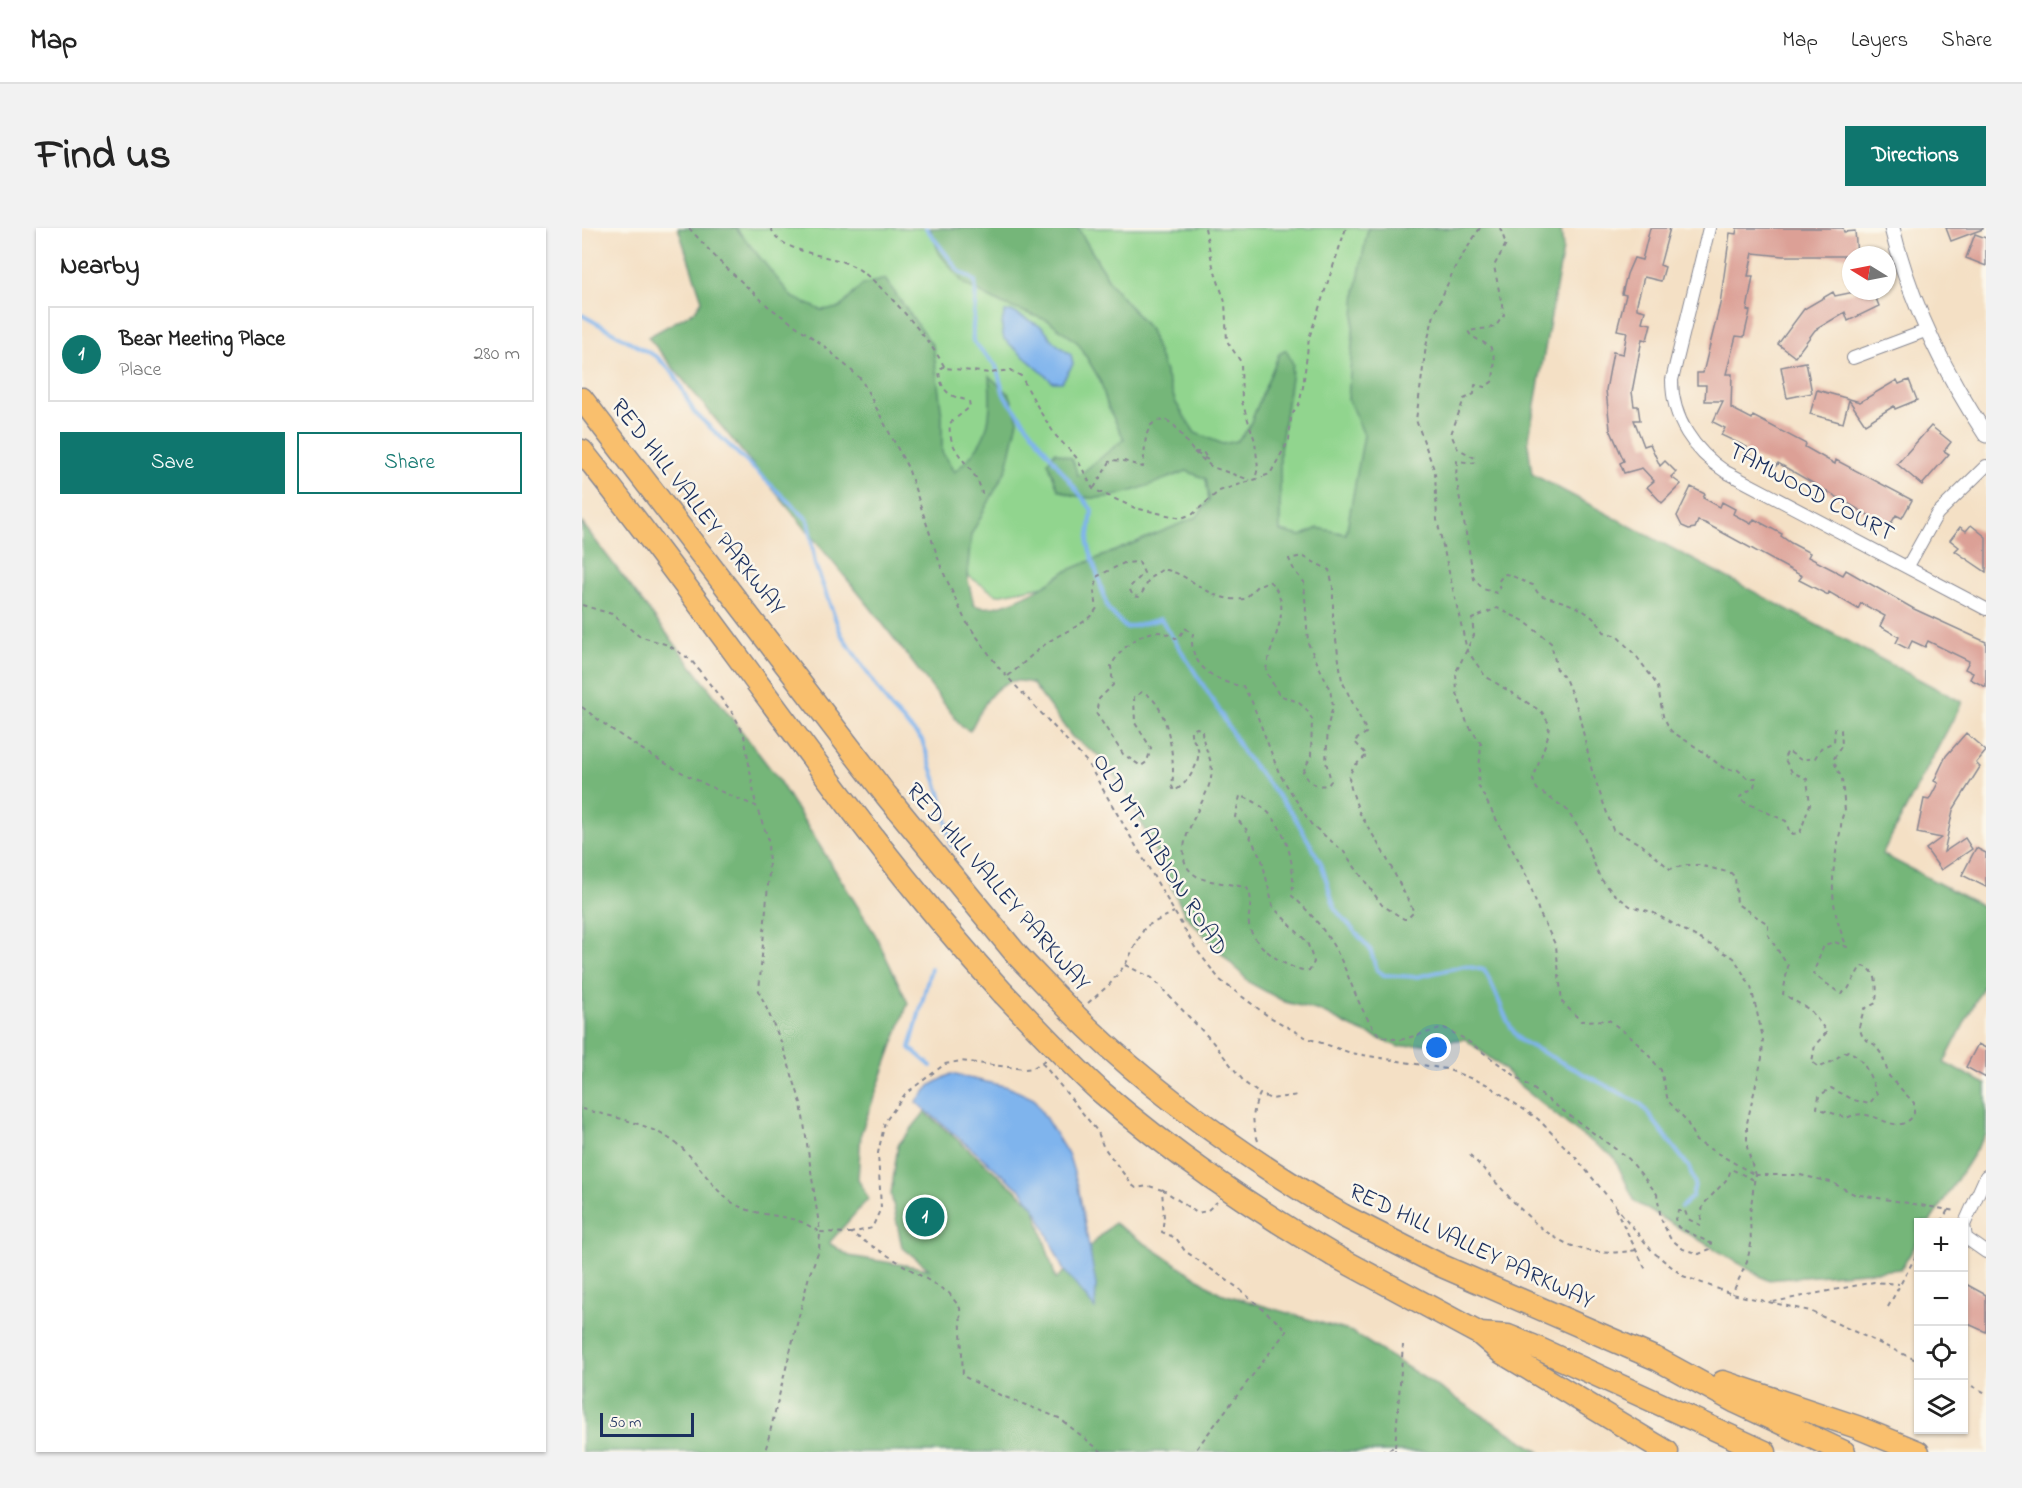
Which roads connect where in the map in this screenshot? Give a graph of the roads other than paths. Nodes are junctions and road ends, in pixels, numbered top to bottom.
1 (1709, 228) edge
2 (1892, 228) edge
3 (1928, 330) junction
4 (1853, 358) dead end
5 (582, 399) edge
6 (1986, 435) edge
7 (582, 451) edge
8 (1986, 466) edge
9 (1908, 566) junction
10 (1986, 609) edge
11 (1986, 1176) edge
12 (1986, 1252) edge
13 (1480, 1334) junction
14 (1659, 1360) junction
15 (1667, 1452) edge
16 (1765, 1452) edge
17 (1844, 1452) edge
18 (1918, 1452) edge

1 - 9 street, TAMWOOD COURT
2 - 3 street
3 - 4 street
3 - 6 street
5 - 14 highway, RED HILL VALLEY PARKWAY, bridge
7 - 13 highway, bridge
8 - 9 street
9 - 10 street, TAMWOOD COURT
11 - 12 street
13 - 15 highway
13 - 16 highway
14 - 17 highway, RED HILL VALLEY PARKWAY
14 - 18 highway

